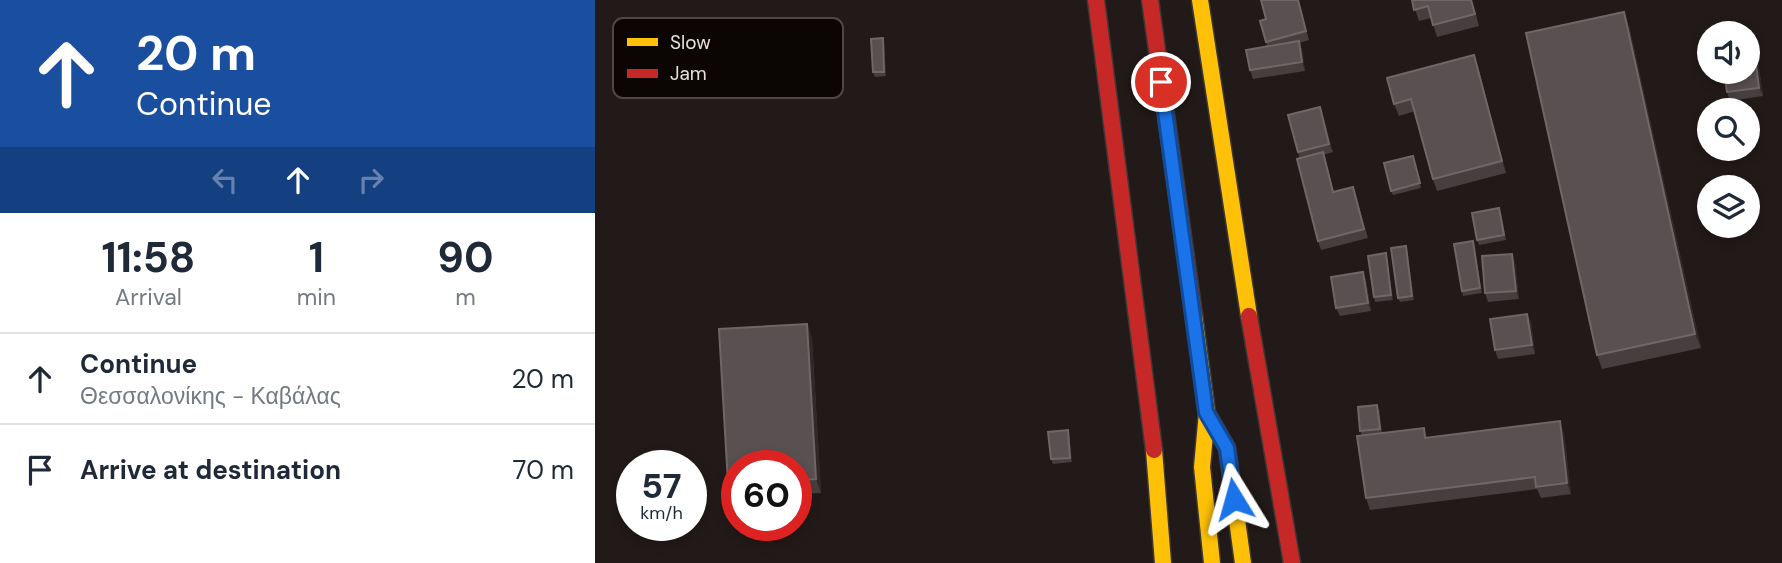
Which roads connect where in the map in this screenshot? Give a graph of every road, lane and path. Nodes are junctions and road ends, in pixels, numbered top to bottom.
1 (1097, 0) edge
2 (1150, 0) edge
3 (1200, 0) edge
4 (1206, 412) junction
5 (1163, 563) edge
6 (1212, 563) edge
7 (1243, 563) edge
8 (1292, 563) edge

1 - 5 street
2 - 4 street
3 - 8 street
4 - 6 street
4 - 7 street

